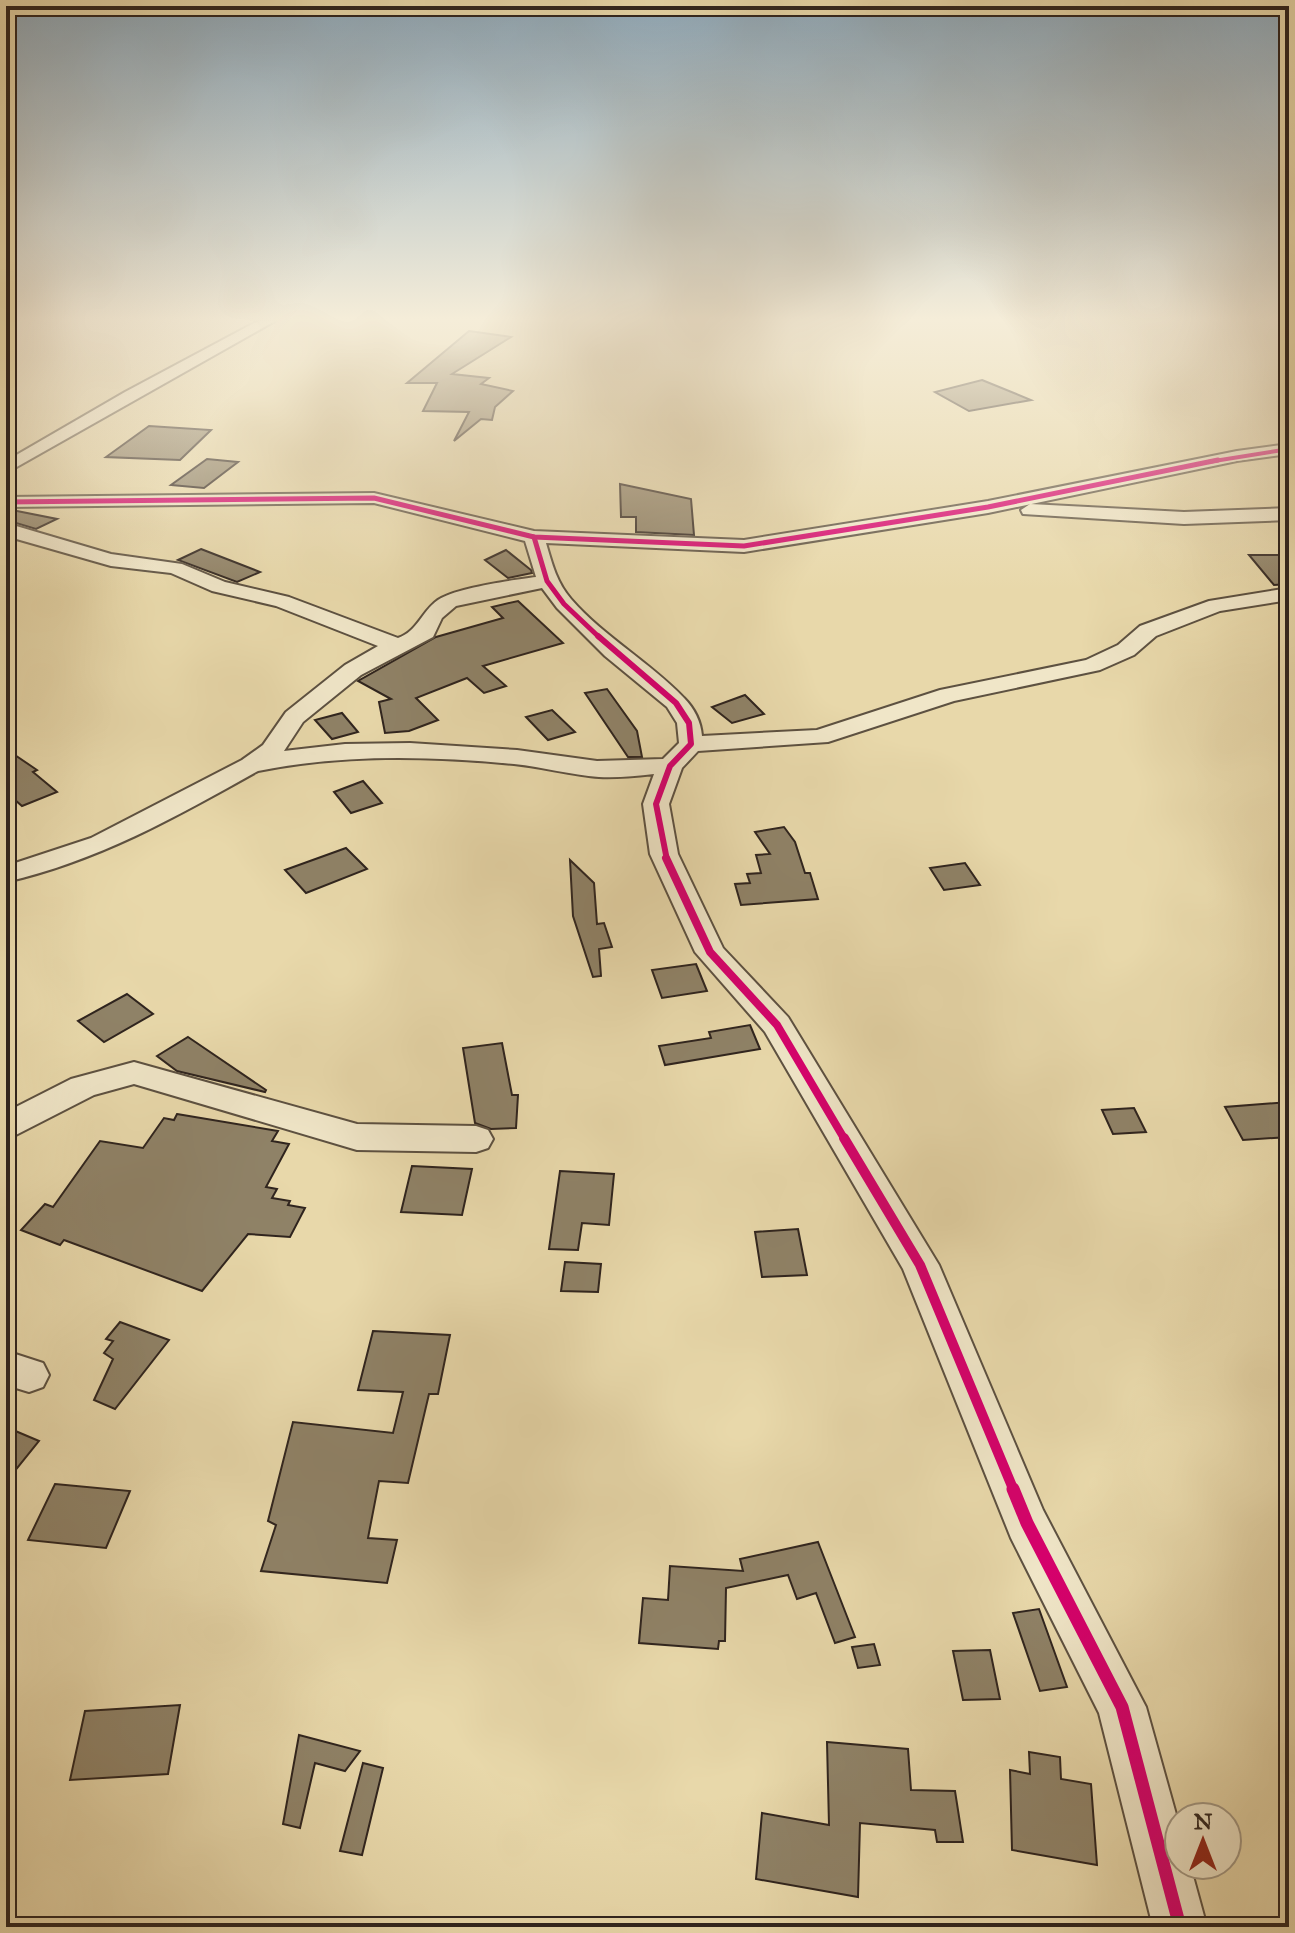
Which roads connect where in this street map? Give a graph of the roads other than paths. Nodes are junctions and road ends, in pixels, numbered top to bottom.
1 (102, 411) edge
2 (1289, 449) edge
3 (6, 468) edge
4 (6, 502) edge
5 (988, 507) junction
6 (1289, 514) edge
7 (6, 529) edge
8 (534, 537) junction
9 (547, 581) junction
10 (1289, 594) edge
11 (399, 646) junction
12 (681, 755) junction
13 (250, 765) junction
14 (6, 874) edge
15 (6, 1128) edge
16 (476, 1139) dead end
17 (1180, 1927) edge

1 - 3 street
2 - 5 street
4 - 8 street
5 - 6 street
5 - 8 street
7 - 11 street
8 - 9 street
9 - 11 street
9 - 12 street
10 - 12 street
11 - 13 street
12 - 13 street
12 - 17 street
13 - 14 street
15 - 16 street

